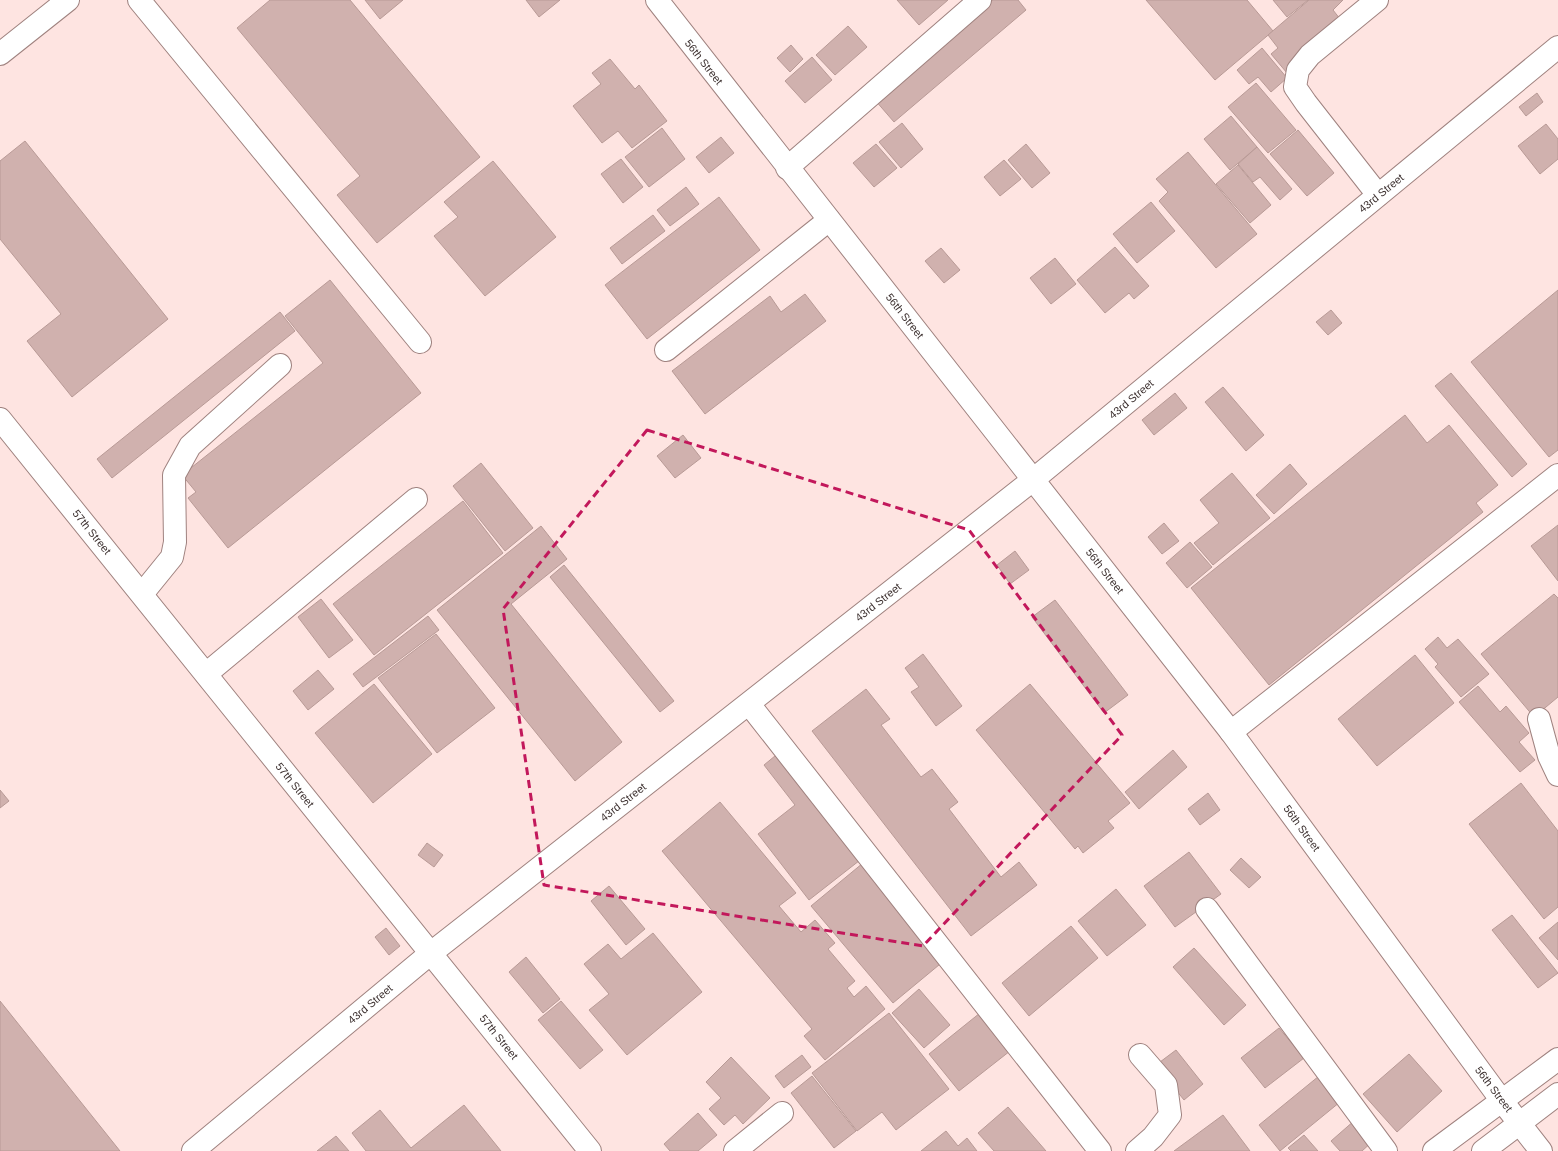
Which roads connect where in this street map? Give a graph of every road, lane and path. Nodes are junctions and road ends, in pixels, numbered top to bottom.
1 (68, 0) edge
2 (139, 0) edge
3 (657, 0) edge
4 (980, 0) edge
5 (1378, 0) edge
6 (1558, 47) edge
7 (0, 54) edge
8 (787, 168) junction
9 (1378, 196) junction
10 (829, 220) junction
11 (420, 342) dead end
12 (666, 350) dead end
13 (280, 365) dead end
14 (0, 419) edge
15 (1558, 475) edge
16 (1034, 479) junction
17 (416, 499) dead end
18 (142, 594) junction
19 (206, 674) junction
20 (749, 704) junction
21 (1538, 719) dead end
22 (1231, 732) junction
23 (1558, 775) edge
24 (1207, 909) dead end
25 (431, 953) junction
26 (1140, 1055) dead end
27 (1558, 1059) edge
28 (1558, 1094) edge
29 (1502, 1101) junction
30 (782, 1113) dead end
31 (1519, 1123) junction
32 (193, 1151) edge
33 (590, 1151) edge
34 (735, 1151) edge
35 (1100, 1151) edge
36 (1137, 1151) edge
37 (1386, 1151) edge
38 (1434, 1151) edge
39 (1483, 1151) edge
40 (1541, 1151) edge

1 - 7 street
2 - 11 street
3 - 8 street, 56th Street
4 - 8 street
5 - 9 street
6 - 9 street, 43rd Street
8 - 10 street, 56th Street
9 - 16 street, 43rd Street
10 - 12 street
10 - 16 street, 56th Street
13 - 18 street
14 - 18 street, 57th Street
15 - 22 street
16 - 20 street, 43rd Street
16 - 22 street, 56th Street
17 - 19 street
18 - 19 street, 57th Street
19 - 25 street, 57th Street
20 - 25 street, 43rd Street
20 - 35 street
21 - 23 street
22 - 29 street, 56th Street
24 - 37 street
25 - 32 street, 43rd Street
25 - 33 street, 57th Street
26 - 36 street
27 - 29 street
28 - 31 street
29 - 31 street, 56th Street
29 - 38 street
30 - 34 street
31 - 39 street
31 - 40 street, 56th Street

